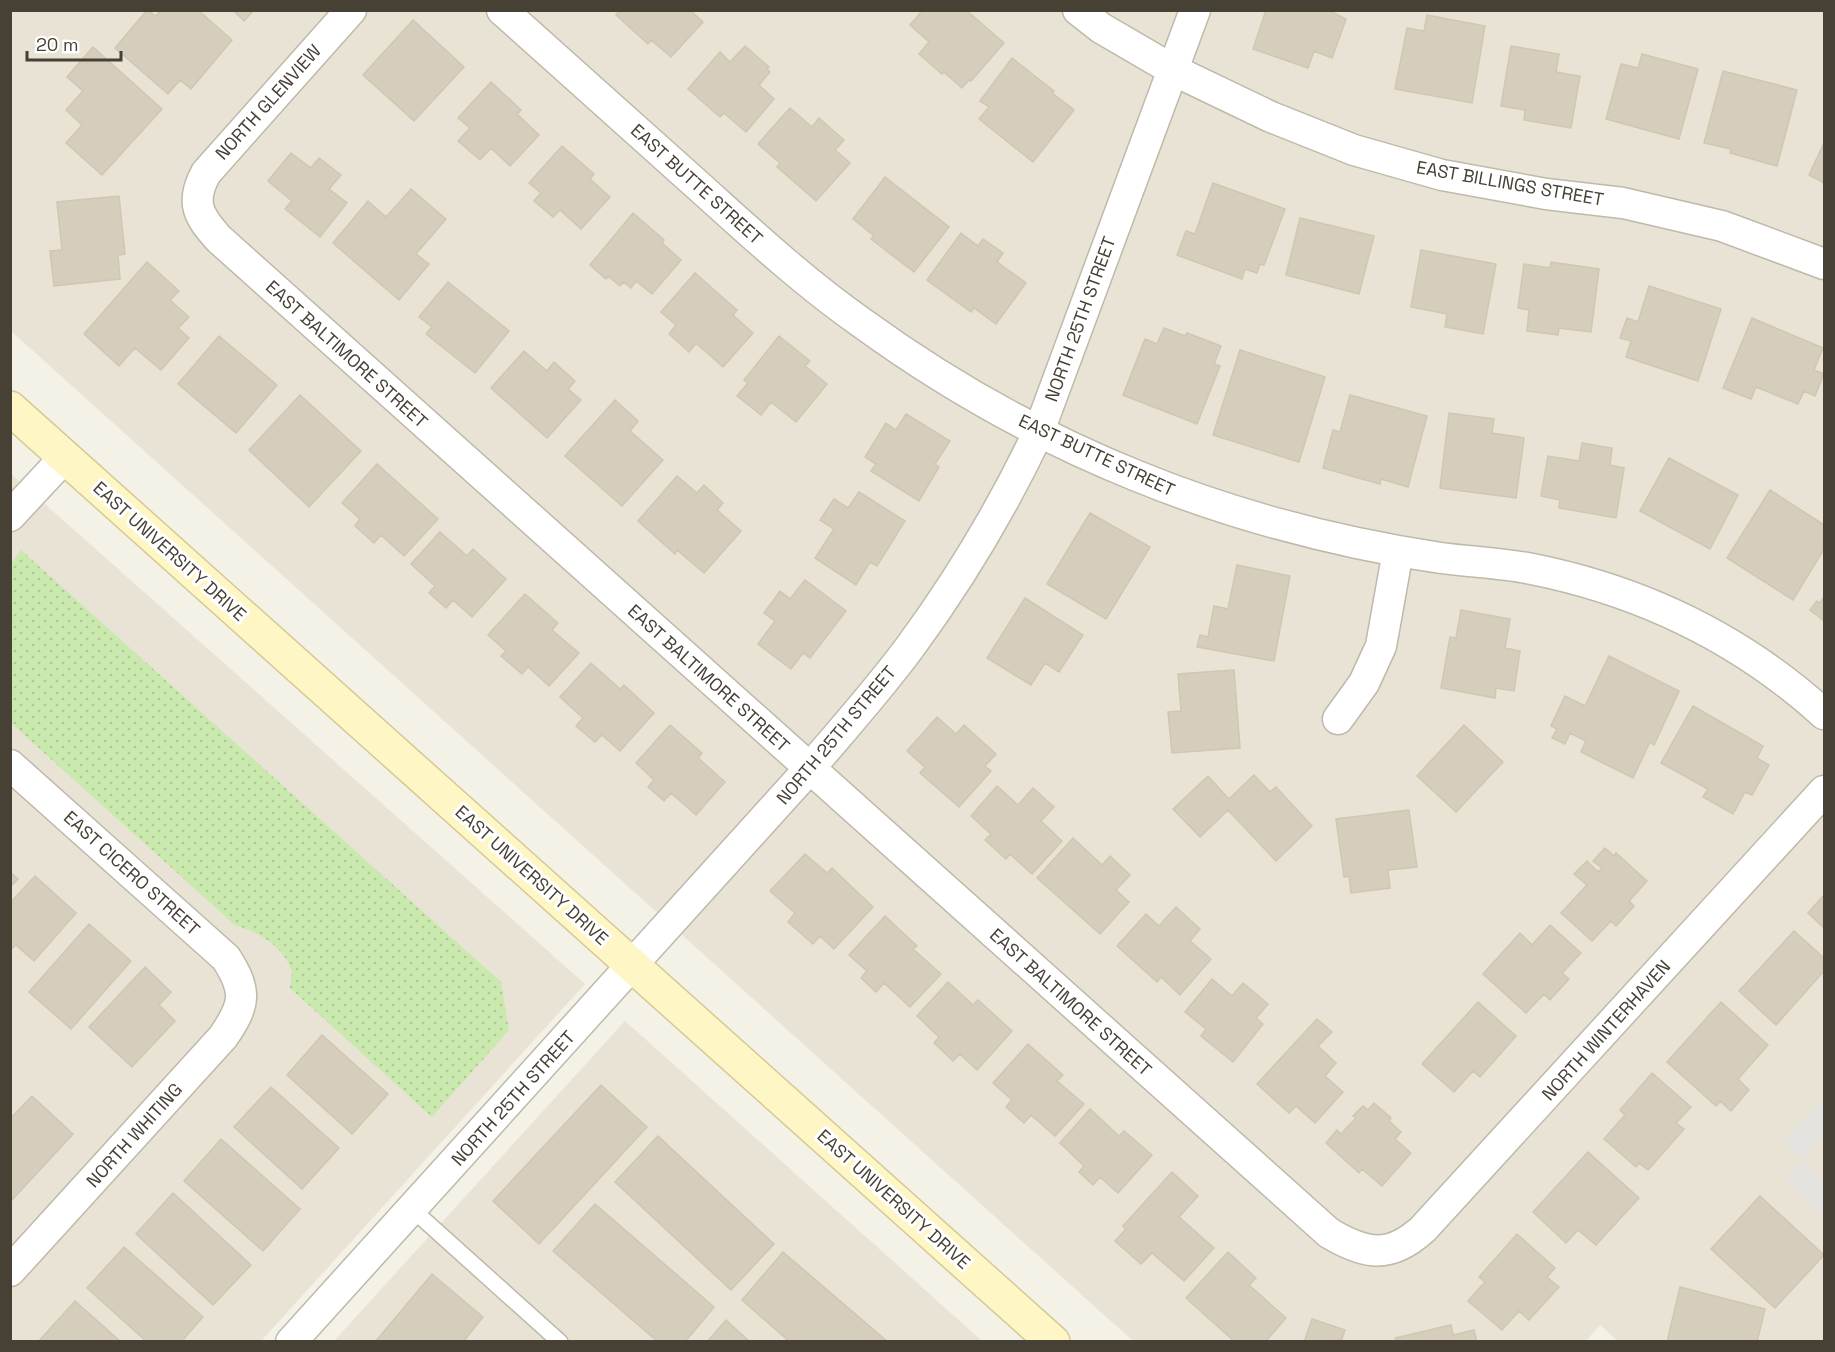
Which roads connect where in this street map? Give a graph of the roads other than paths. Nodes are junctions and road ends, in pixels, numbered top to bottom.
1 (351, 10) edge
2 (502, 10) edge
3 (1078, 10) edge
4 (1195, 10) edge
5 (1173, 70) junction
6 (196, 200) joint
7 (1824, 264) edge
8 (10, 408) edge
9 (1039, 431) junction
10 (65, 457) junction
11 (10, 516) edge
12 (1398, 550) junction
13 (1824, 714) edge
14 (1338, 718) dead end
15 (10, 765) edge
16 (810, 768) junction
17 (1824, 791) edge
18 (633, 966) junction
19 (243, 990) joint
20 (412, 1209) junction
21 (1377, 1252) joint
22 (10, 1271) edge
23 (291, 1341) edge
24 (560, 1341) edge
25 (1053, 1341) edge

1 - 6 street, NORTH GLENVIEW
2 - 9 street, EAST BUTTE STREET
3 - 5 street, EAST BILLINGS STREET
4 - 5 street, NORTH 25TH STREET
5 - 7 street, EAST BILLINGS STREET
5 - 9 street, NORTH 25TH STREET
6 - 16 street, EAST BALTIMORE STREET
8 - 10 main road, EAST UNIVERSITY DRIVE
9 - 12 street, EAST BUTTE STREET
9 - 16 street, NORTH 25TH STREET
10 - 11 street
10 - 18 main road, EAST UNIVERSITY DRIVE
12 - 13 street, EAST BUTTE STREET
12 - 14 street
15 - 19 street, EAST CICERO STREET
16 - 18 street, NORTH 25TH STREET
16 - 21 street, EAST BALTIMORE STREET
17 - 21 street, NORTH WINTERHAVEN
18 - 20 street, NORTH 25TH STREET
18 - 25 main road, EAST UNIVERSITY DRIVE
19 - 22 street, NORTH WHITING
20 - 23 street, NORTH 25TH STREET
20 - 24 lane

